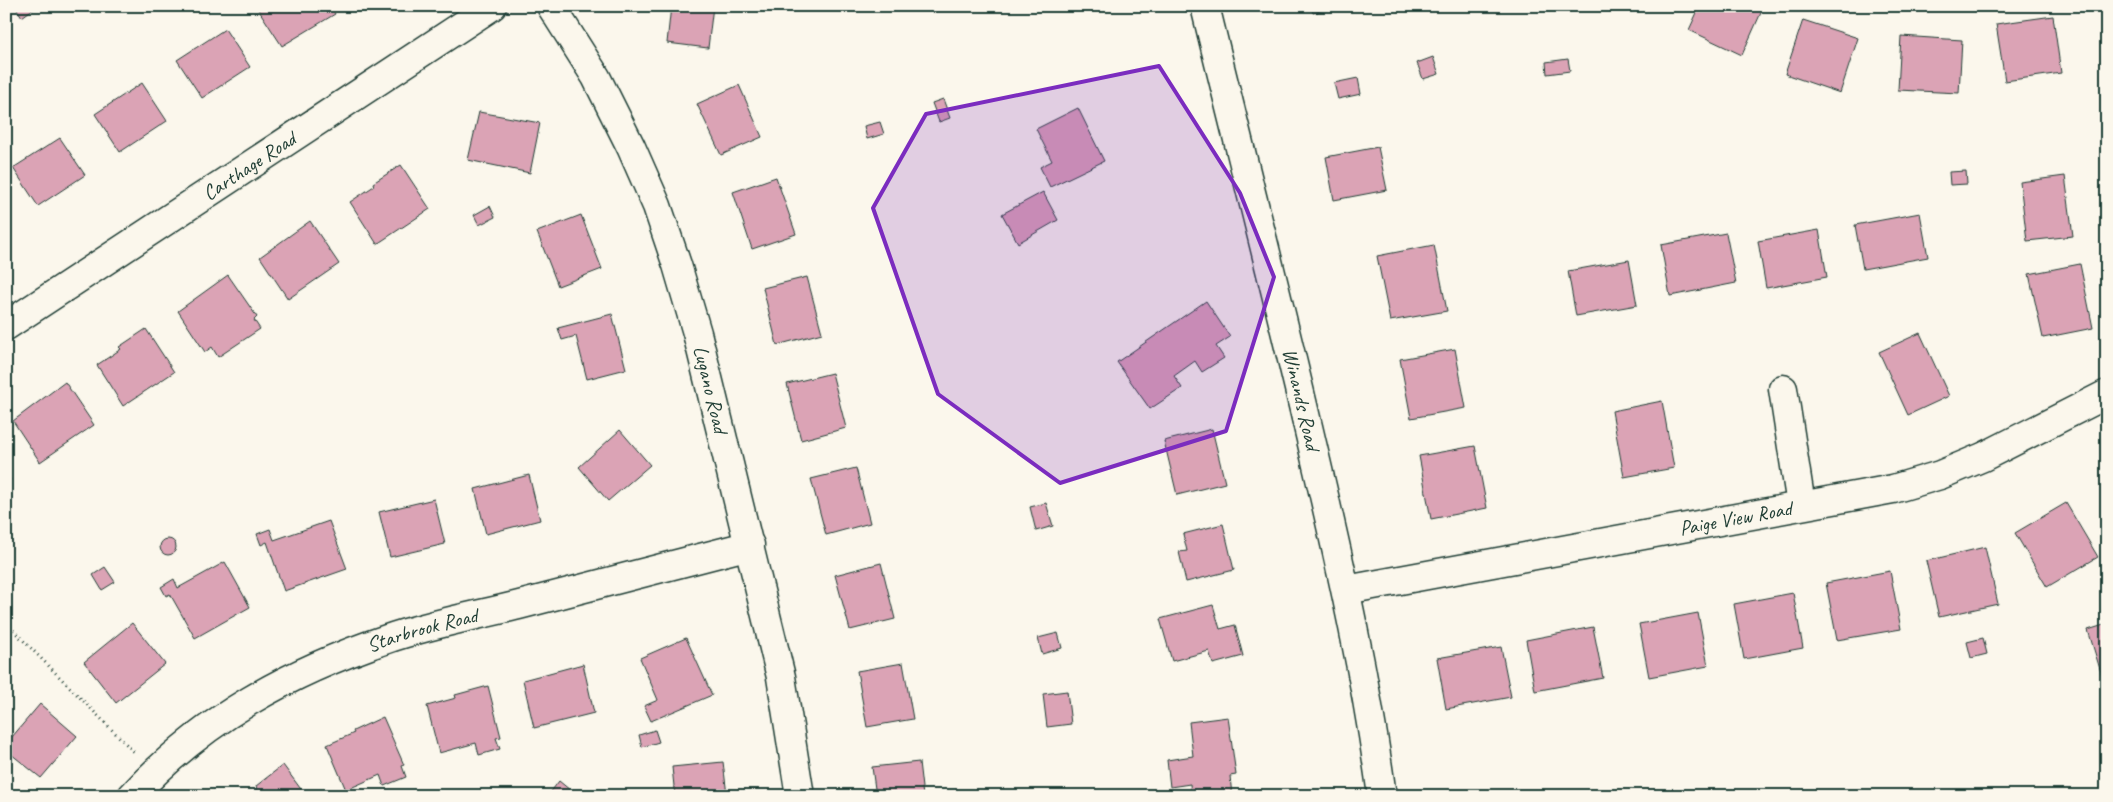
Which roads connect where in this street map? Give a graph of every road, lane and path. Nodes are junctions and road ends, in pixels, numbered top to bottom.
1 (492, 6) edge
2 (551, 6) edge
3 (1205, 6) edge
4 (6, 326) edge
5 (1783, 389) dead end
6 (2107, 394) edge
7 (1801, 505) junction
8 (750, 545) junction
9 (1346, 590) junction
10 (6, 623) edge
11 (154, 772) junction
12 (132, 796) edge
13 (800, 796) edge
14 (1382, 796) edge

1 - 4 street, Carthage Road
2 - 8 street, Lugano Road
3 - 9 street, Winands Road
5 - 7 street
6 - 7 street, Paige View Road
7 - 9 street, Paige View Road
8 - 11 street, Starbrook Road
8 - 13 street, Lugano Road
9 - 14 street, Winands Road
10 - 11 path
11 - 12 street, Starbrook Road

